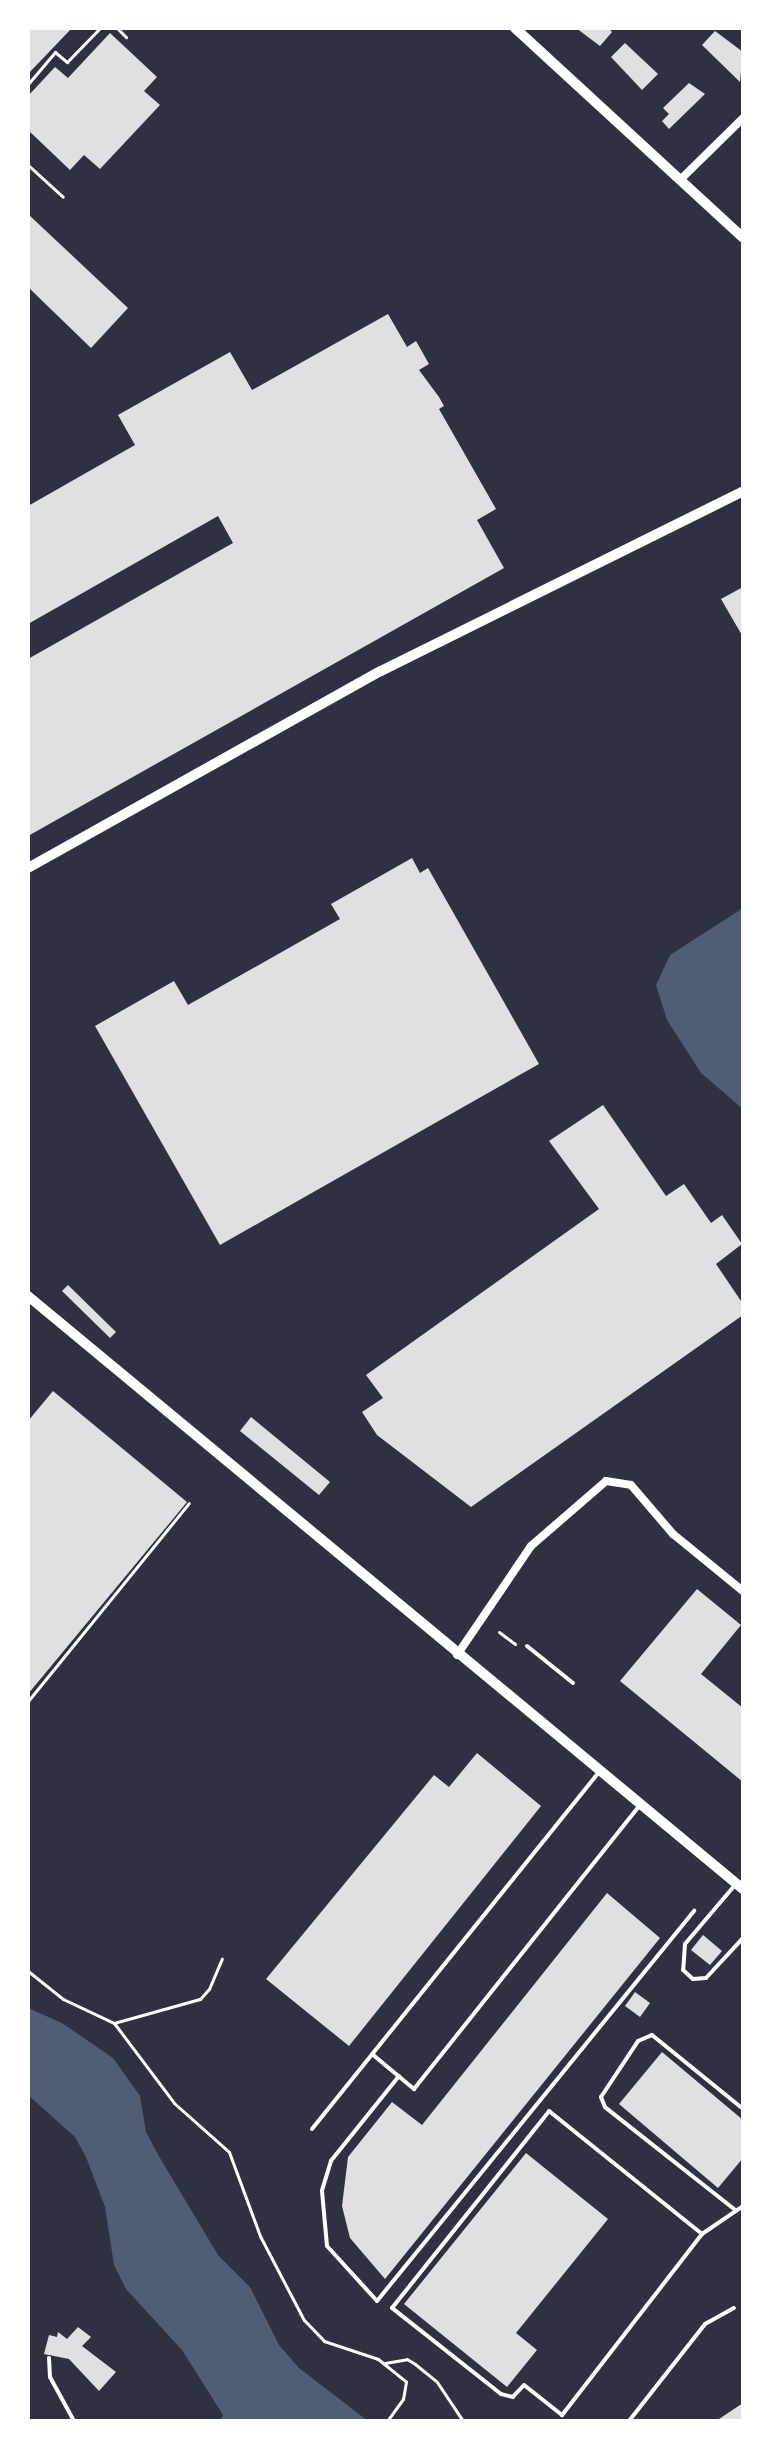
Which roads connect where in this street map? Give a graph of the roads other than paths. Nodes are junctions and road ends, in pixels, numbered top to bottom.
1 (515, 28) edge
2 (743, 118) edge
3 (680, 180) junction
4 (743, 238) edge
5 (743, 491) edge
6 (28, 868) edge
7 (28, 1296) edge
8 (743, 1591) edge
9 (527, 1646) road end
10 (456, 1656) junction
11 (573, 1683) dead end
12 (599, 1772) junction
13 (640, 1805) junction
14 (740, 1886) edge
15 (694, 1911) dead end
16 (743, 1938) edge
17 (372, 2054) junction
18 (399, 2076) junction
19 (743, 2109) edge
20 (312, 2129) dead end
21 (743, 2206) edge
22 (734, 2209) junction
23 (702, 2234) junction
24 (734, 2308) dead end
25 (49, 2358) dead end
26 (74, 2421) edge
27 (629, 2421) edge

1 - 3 street
2 - 3 street
3 - 4 street
5 - 6 street
7 - 10 street
8 - 10 street
9 - 11 lane
10 - 12 street
12 - 13 street
12 - 17 lane
13 - 14 street
13 - 18 lane
14 - 16 lane
15 - 18 lane
17 - 18 lane
17 - 20 lane
19 - 22 lane
21 - 22 lane
22 - 23 lane
23 - 23 lane
24 - 27 lane
25 - 26 lane

